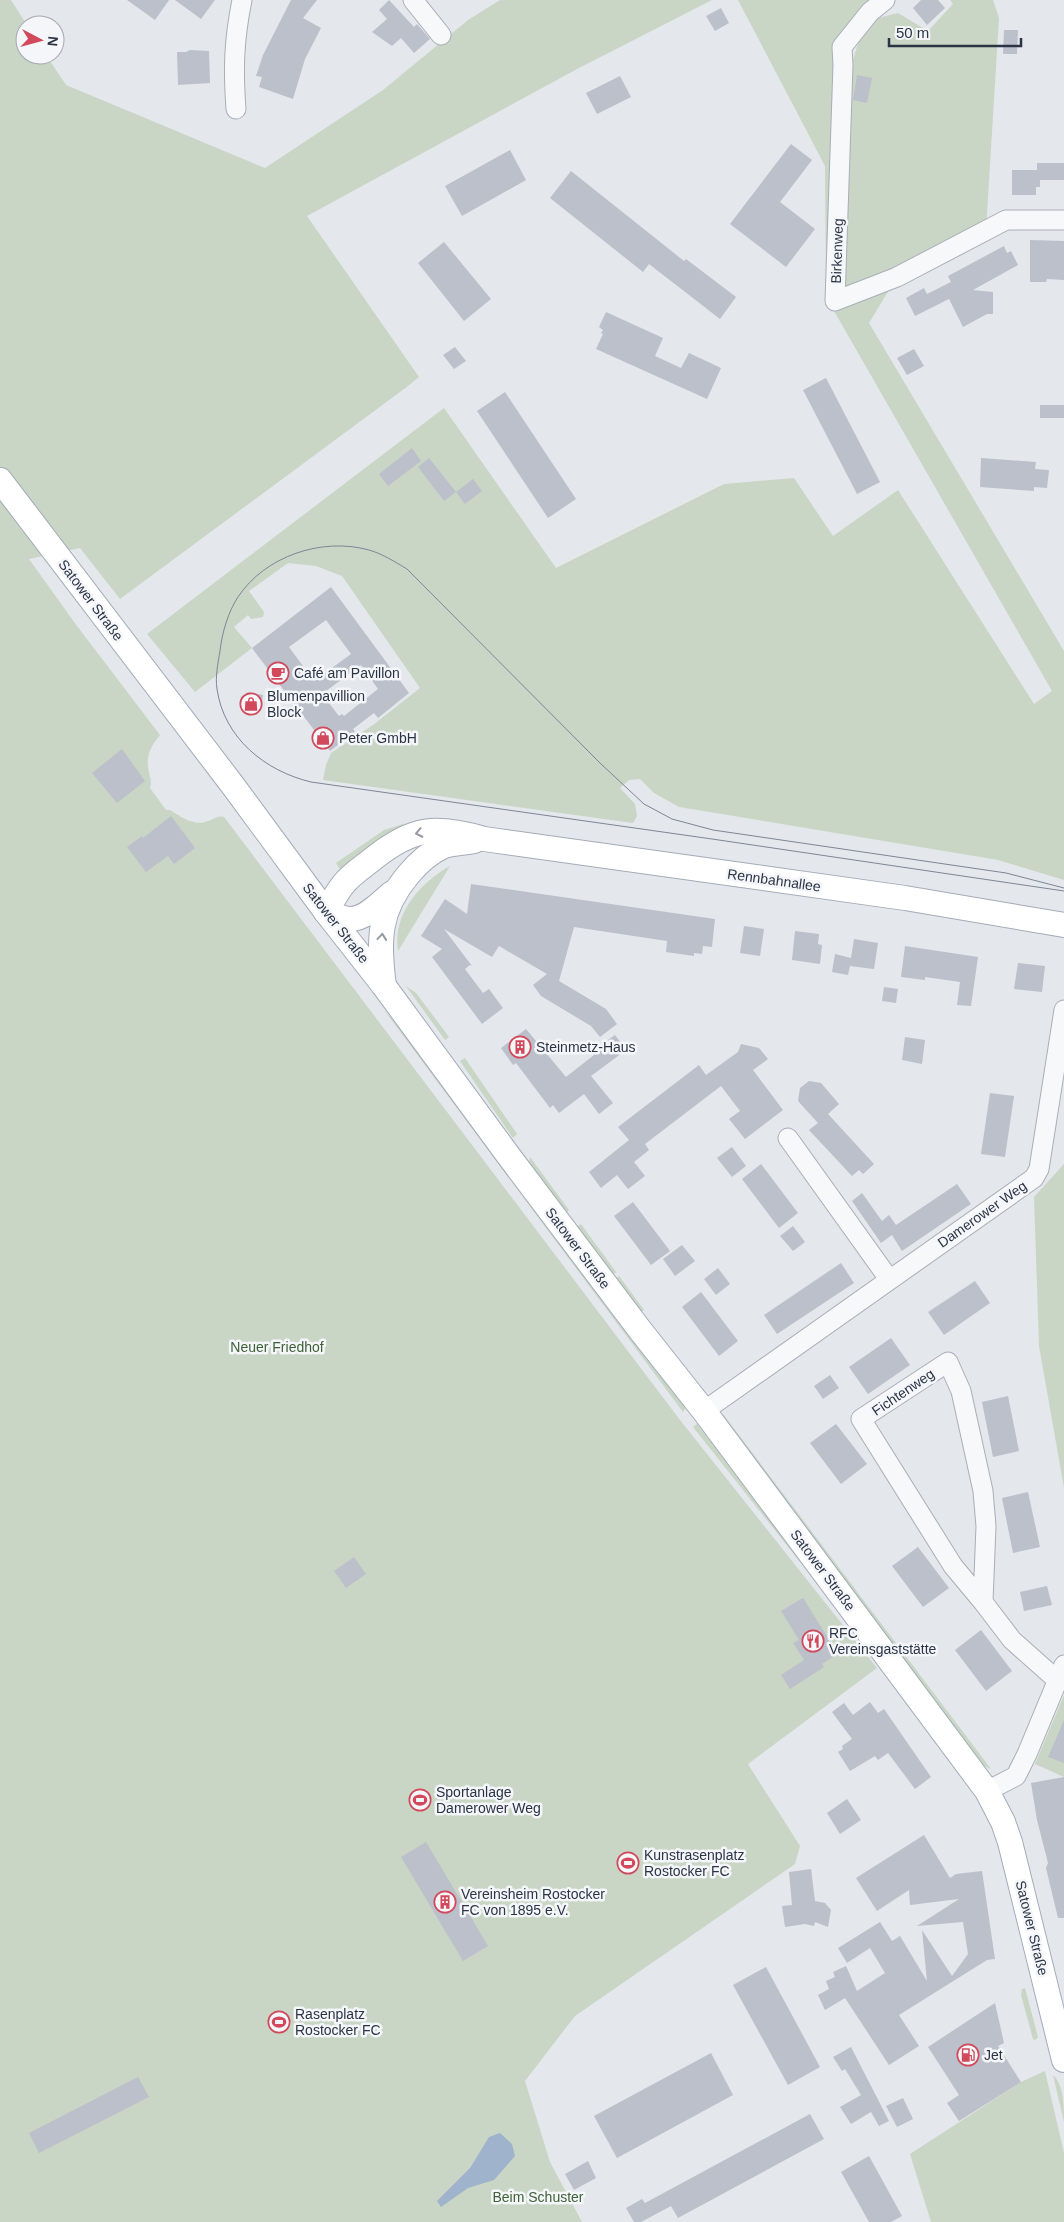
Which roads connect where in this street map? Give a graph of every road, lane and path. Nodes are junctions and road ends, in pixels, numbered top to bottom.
1 (242, 0) edge
2 (413, 0) edge
3 (885, 0) edge
4 (441, 35) dead end
5 (236, 109) dead end
6 (1064, 220) edge
7 (0, 480) edge
8 (484, 839) junction
9 (394, 891) junction
10 (326, 912) junction
11 (1064, 925) edge
12 (384, 986) junction
13 (1064, 1010) edge
14 (788, 1138) dead end
15 (890, 1279) junction
16 (704, 1411) junction
17 (983, 1602) junction
18 (1061, 1673) edge
19 (987, 1791) junction
20 (1064, 2060) edge

1 - 5 street
2 - 4 street
3 - 6 street, Birkenweg
7 - 10 main road, Satower Straße
8 - 9 main road, Rennbahnallee
8 -> 10 main road, Rennbahnallee
8 - 11 main road, Rennbahnallee
9 - 10 main road, Rennbahnallee
12 -> 9 main road, Rennbahnallee
10 - 12 main road, Satower Straße
12 - 16 main road, Satower Straße
13 - 15 street, Damerower Weg
14 - 15 street
15 - 16 street, Damerower Weg
16 - 19 main road, Satower Straße
17 - 17 street, Fichtenweg
17 - 18 street, Fichtenweg
18 - 19 street, Fichtenweg
19 - 20 main road, Satower Straße

